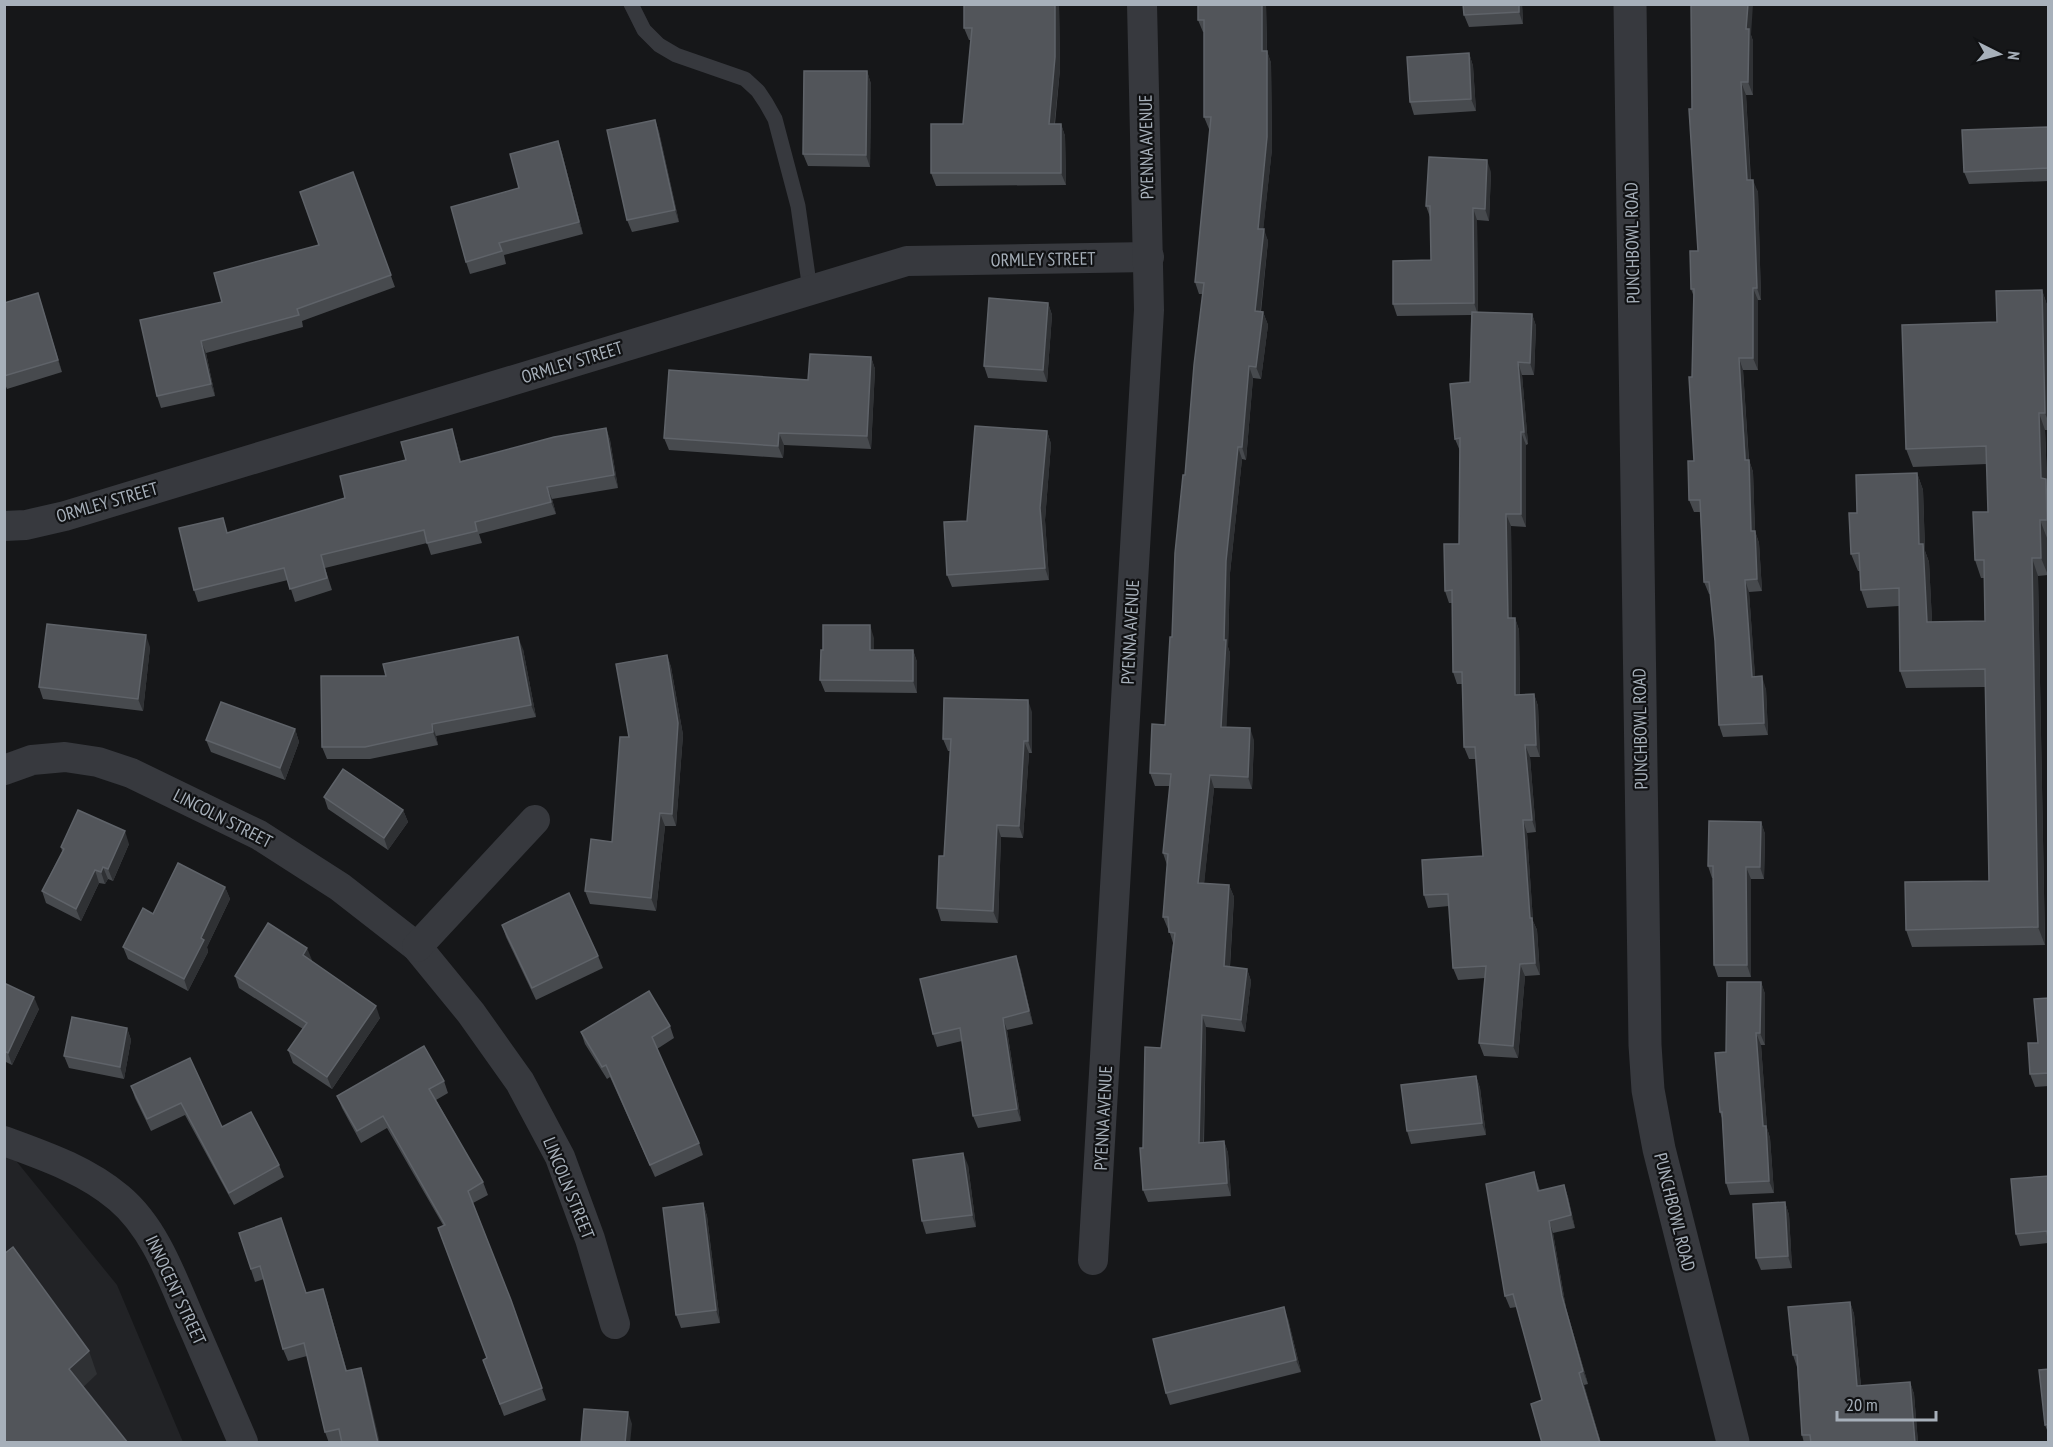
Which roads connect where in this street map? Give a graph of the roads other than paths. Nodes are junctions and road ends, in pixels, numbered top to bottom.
1 (631, 4) edge
2 (1142, 4) edge
3 (1630, 4) edge
4 (1149, 257) junction
5 (810, 290) junction
6 (4, 526) edge
7 (4, 770) edge
8 (535, 820) dead end
9 (417, 947) junction
10 (4, 1141) edge
11 (1093, 1260) dead end
12 (615, 1324) dead end
13 (243, 1443) edge
14 (1733, 1443) edge

1 - 5 lane
2 - 4 street, PYENNA AVENUE
3 - 14 street, PUNCHBOWL ROAD
4 - 5 street, ORMLEY STREET
4 - 11 street, PYENNA AVENUE
5 - 6 street, ORMLEY STREET
7 - 9 street, LINCOLN STREET
8 - 9 street
9 - 12 street, LINCOLN STREET
10 - 13 street, INNOCENT STREET

